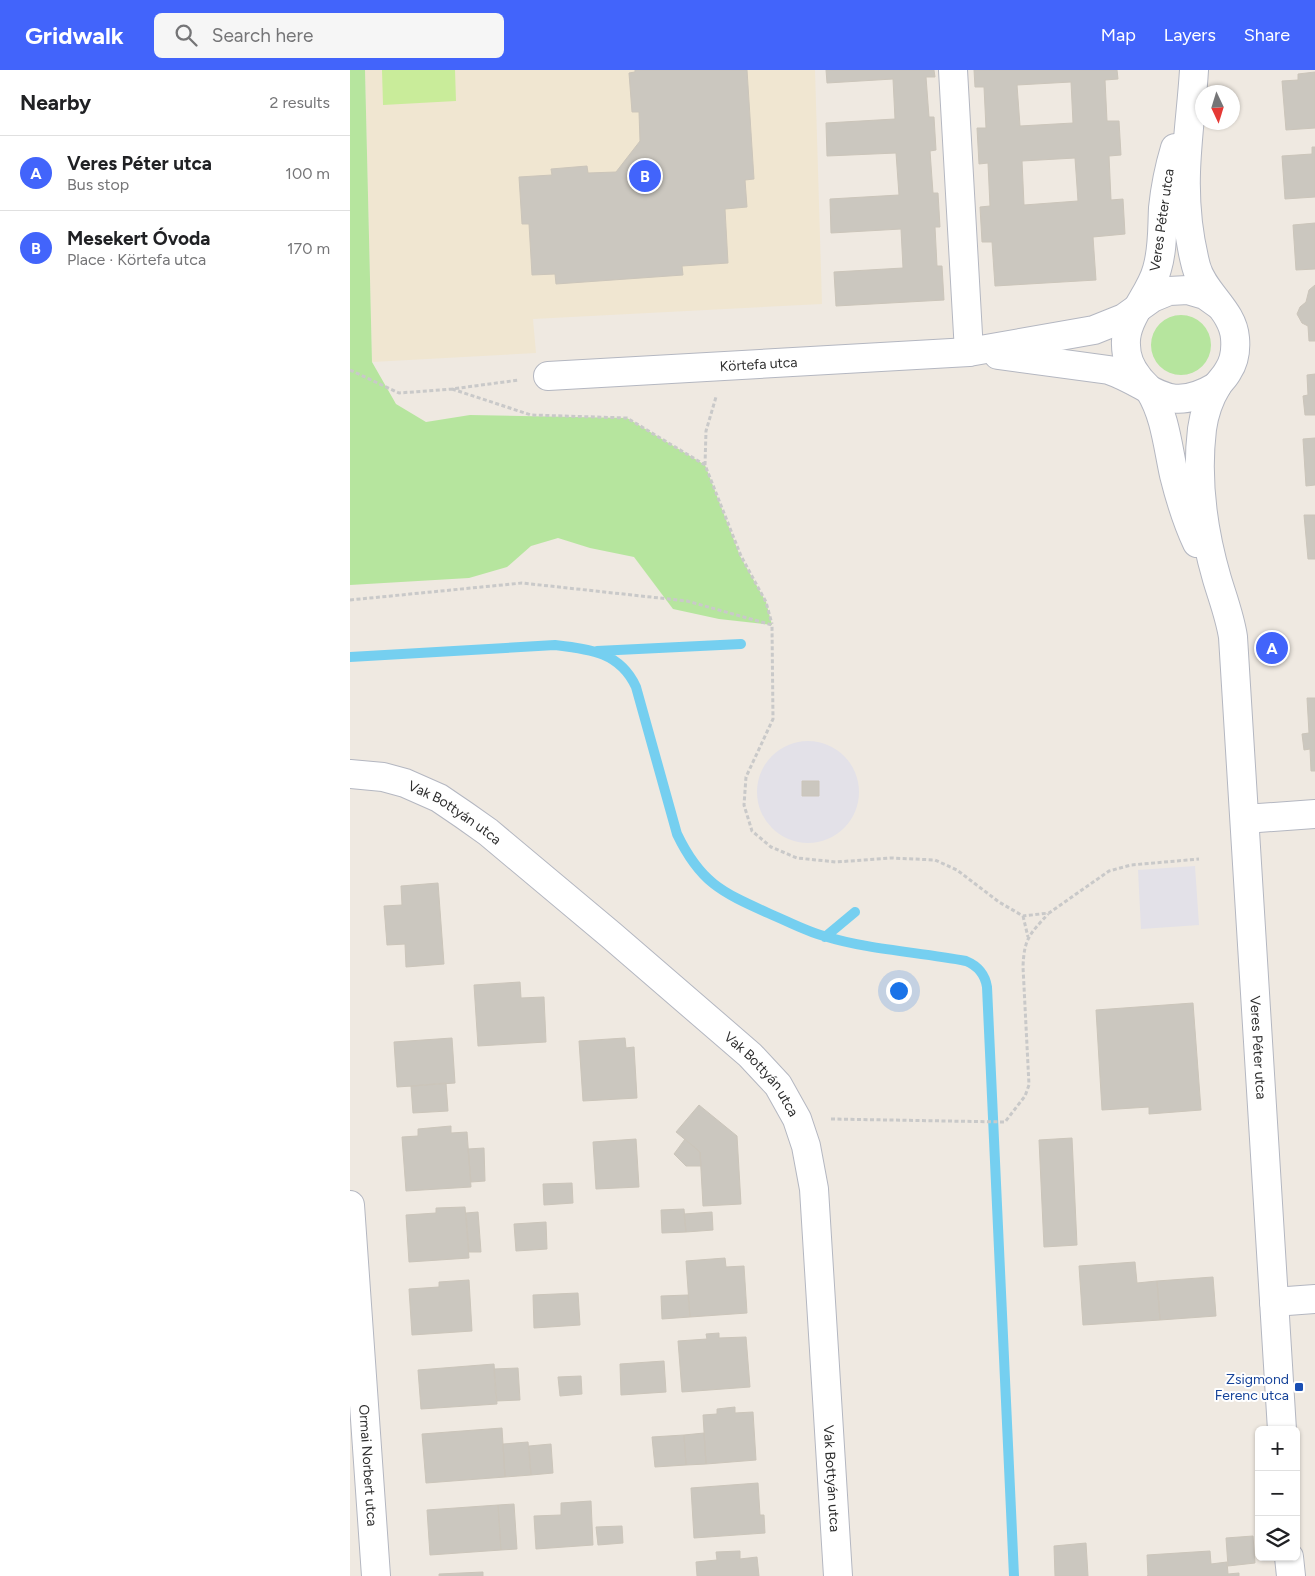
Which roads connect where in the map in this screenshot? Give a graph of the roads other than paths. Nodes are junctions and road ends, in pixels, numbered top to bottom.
1 (953, 70) edge
2 (1194, 70) edge
3 (1192, 100) junction
4 (1220, 306) junction
5 (1138, 309) junction
6 (969, 352) junction
7 (548, 376) road end
8 (1217, 386) junction
9 (1150, 390) junction
10 (1217, 579) junction
11 (350, 774) edge
12 (1315, 814) edge
13 (1245, 819) junction
14 (350, 1205) edge
15 (1315, 1299) edge
16 (1274, 1302) junction
17 (1282, 1426) edge
18 (1289, 1561) edge
19 (376, 1576) edge
20 (838, 1576) edge
21 (1290, 1576) edge

1 - 6 street
2 - 3 street, Veres Péter utca
3 - 4 street, Veres Péter utca
3 - 5 street, Veres Péter utca
4 - 5 street, Veres Péter utca
4 - 8 street, Veres Péter utca
5 - 6 street, Körtefa utca
5 - 9 street, Veres Péter utca
6 - 7 street, Körtefa utca
6 - 9 street, Körtefa utca
8 - 9 street, Veres Péter utca
8 - 10 street, Veres Péter utca
9 - 10 street, Veres Péter utca
10 - 13 street, Veres Péter utca
11 - 20 street, Vak Bottyán utca
12 - 13 street
13 - 16 street, Veres Péter utca
14 - 19 street, Ormai Norbert utca
15 - 16 street
16 - 17 street, Veres Péter utca
18 - 21 street

